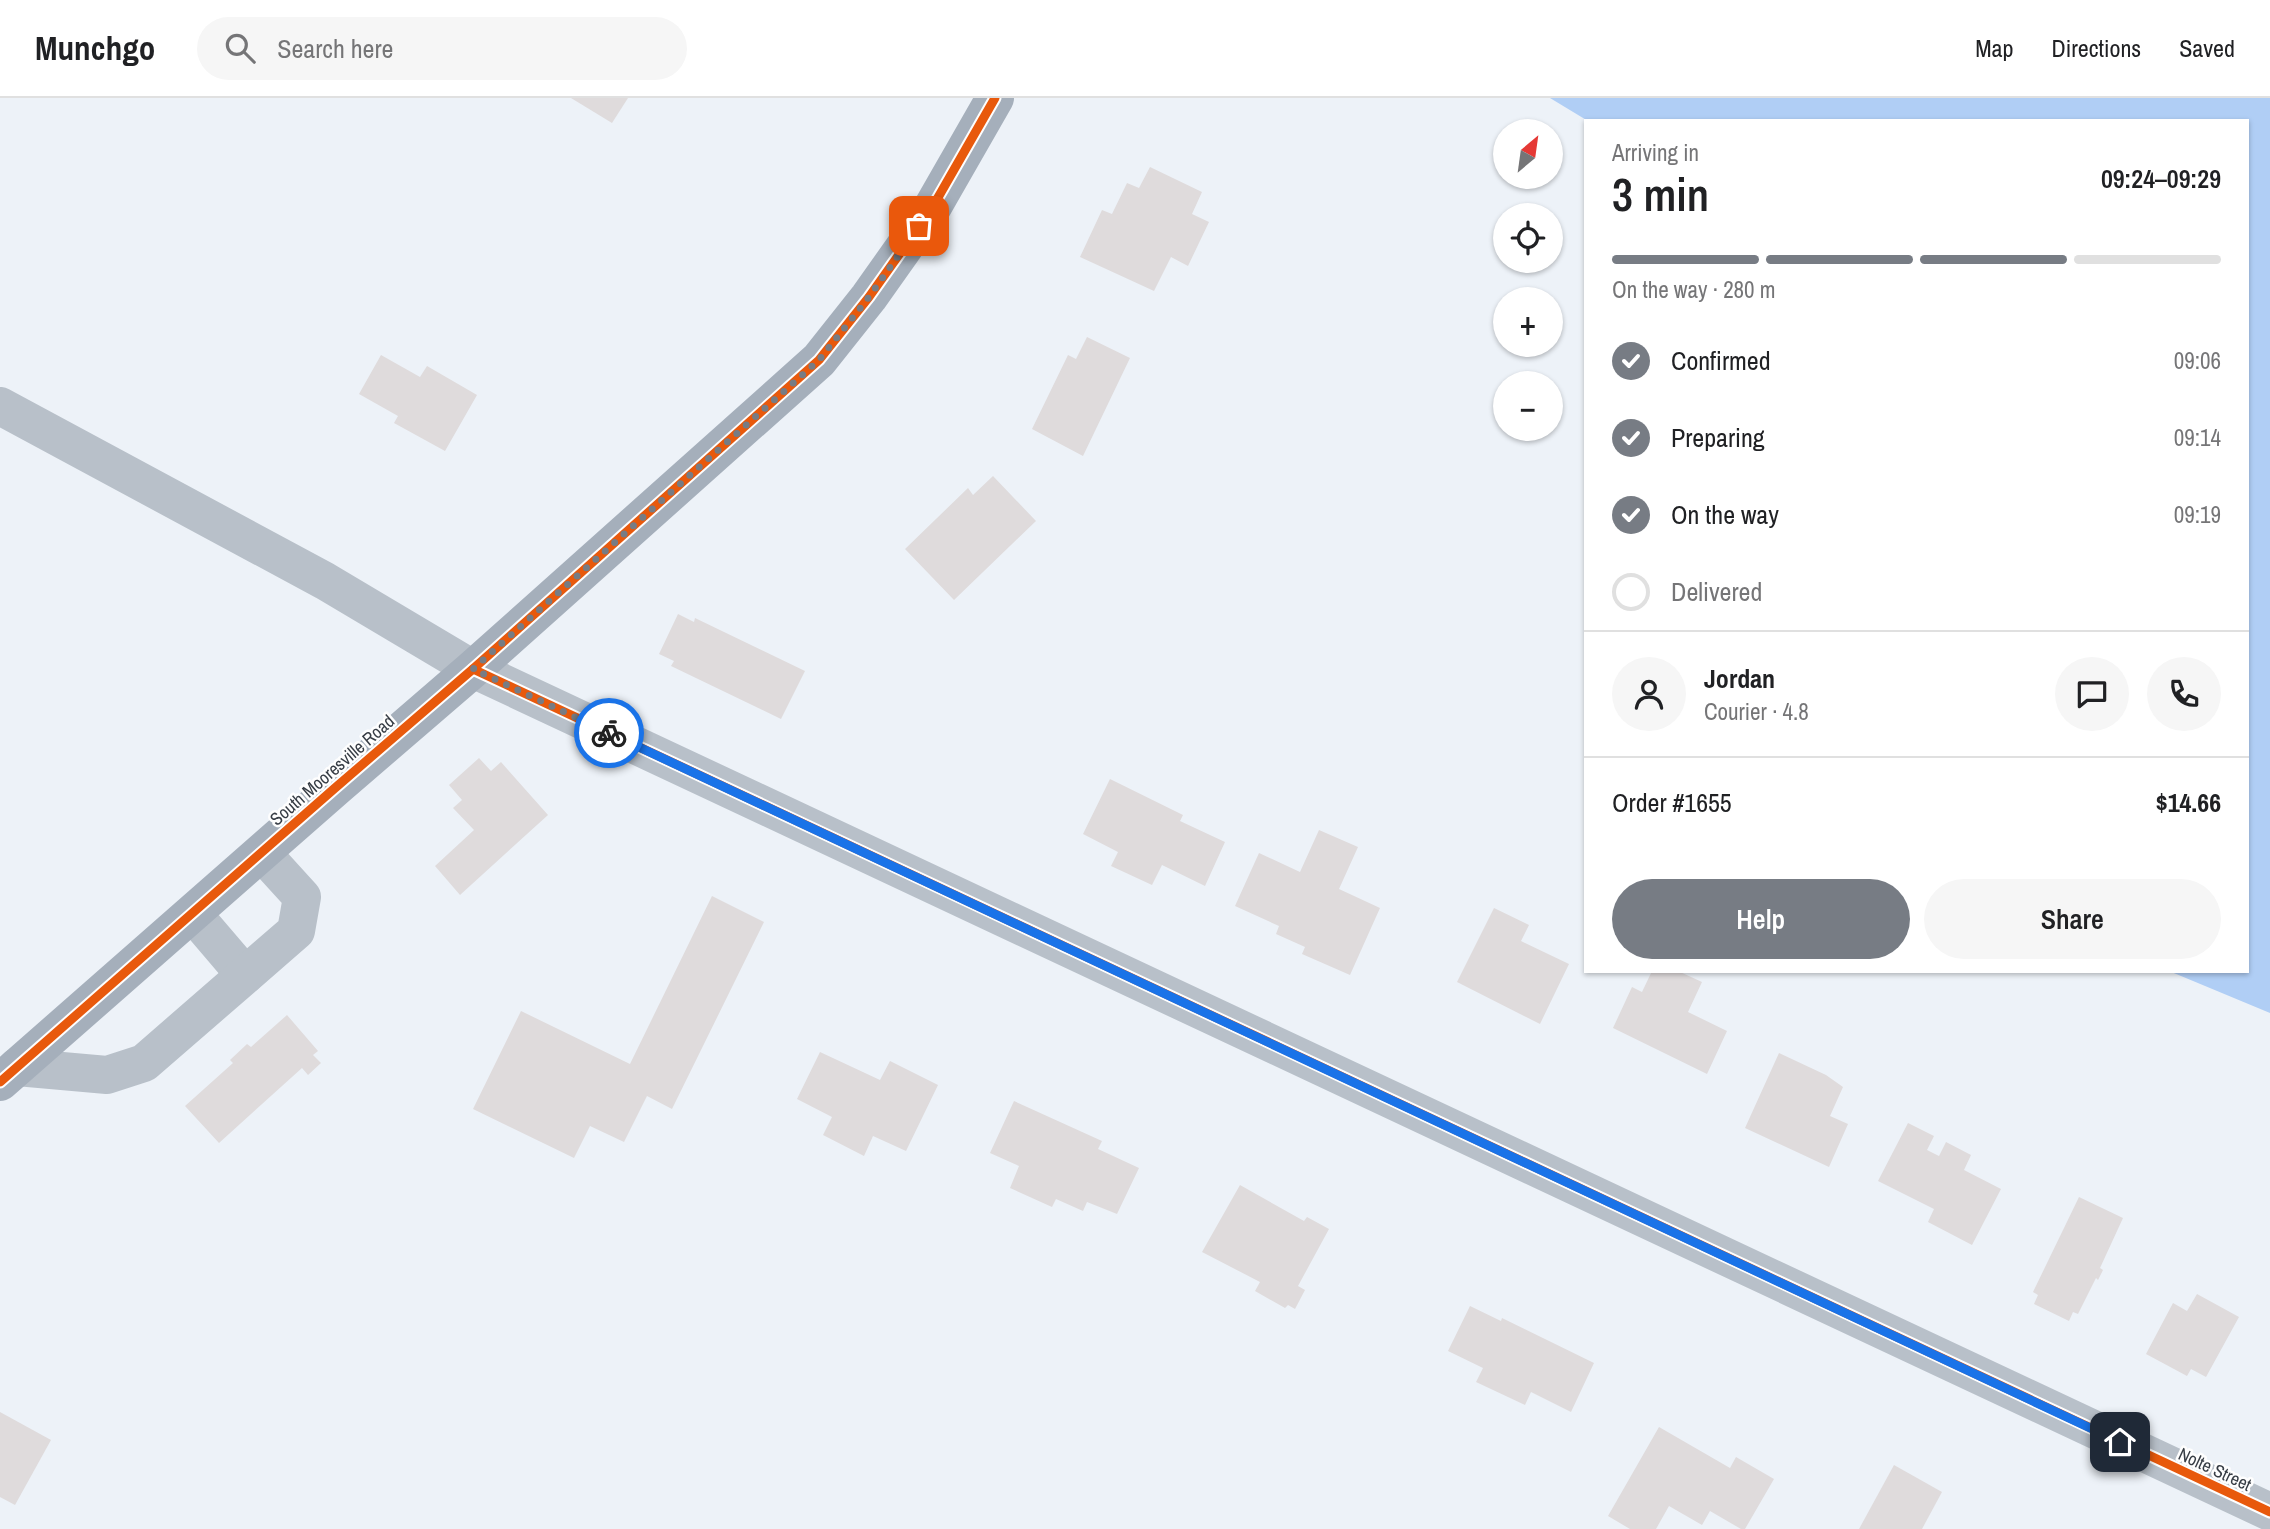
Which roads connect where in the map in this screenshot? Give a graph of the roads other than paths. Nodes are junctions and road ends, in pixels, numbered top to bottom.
1 (995, 98) edge
2 (0, 405) edge
3 (473, 669) junction
4 (262, 853) junction
5 (193, 914) junction
6 (246, 975) junction
7 (9, 1074) edge
8 (2270, 1512) edge

1 - 3 main road, South Mooresville Road
2 - 3 street, Nolte Street
3 - 4 main road, South Mooresville Road
3 - 8 street, Nolte Street
4 - 5 main road, South Mooresville Road
4 - 6 street
5 - 6 street
5 - 7 main road, South Mooresville Road
6 - 7 street

